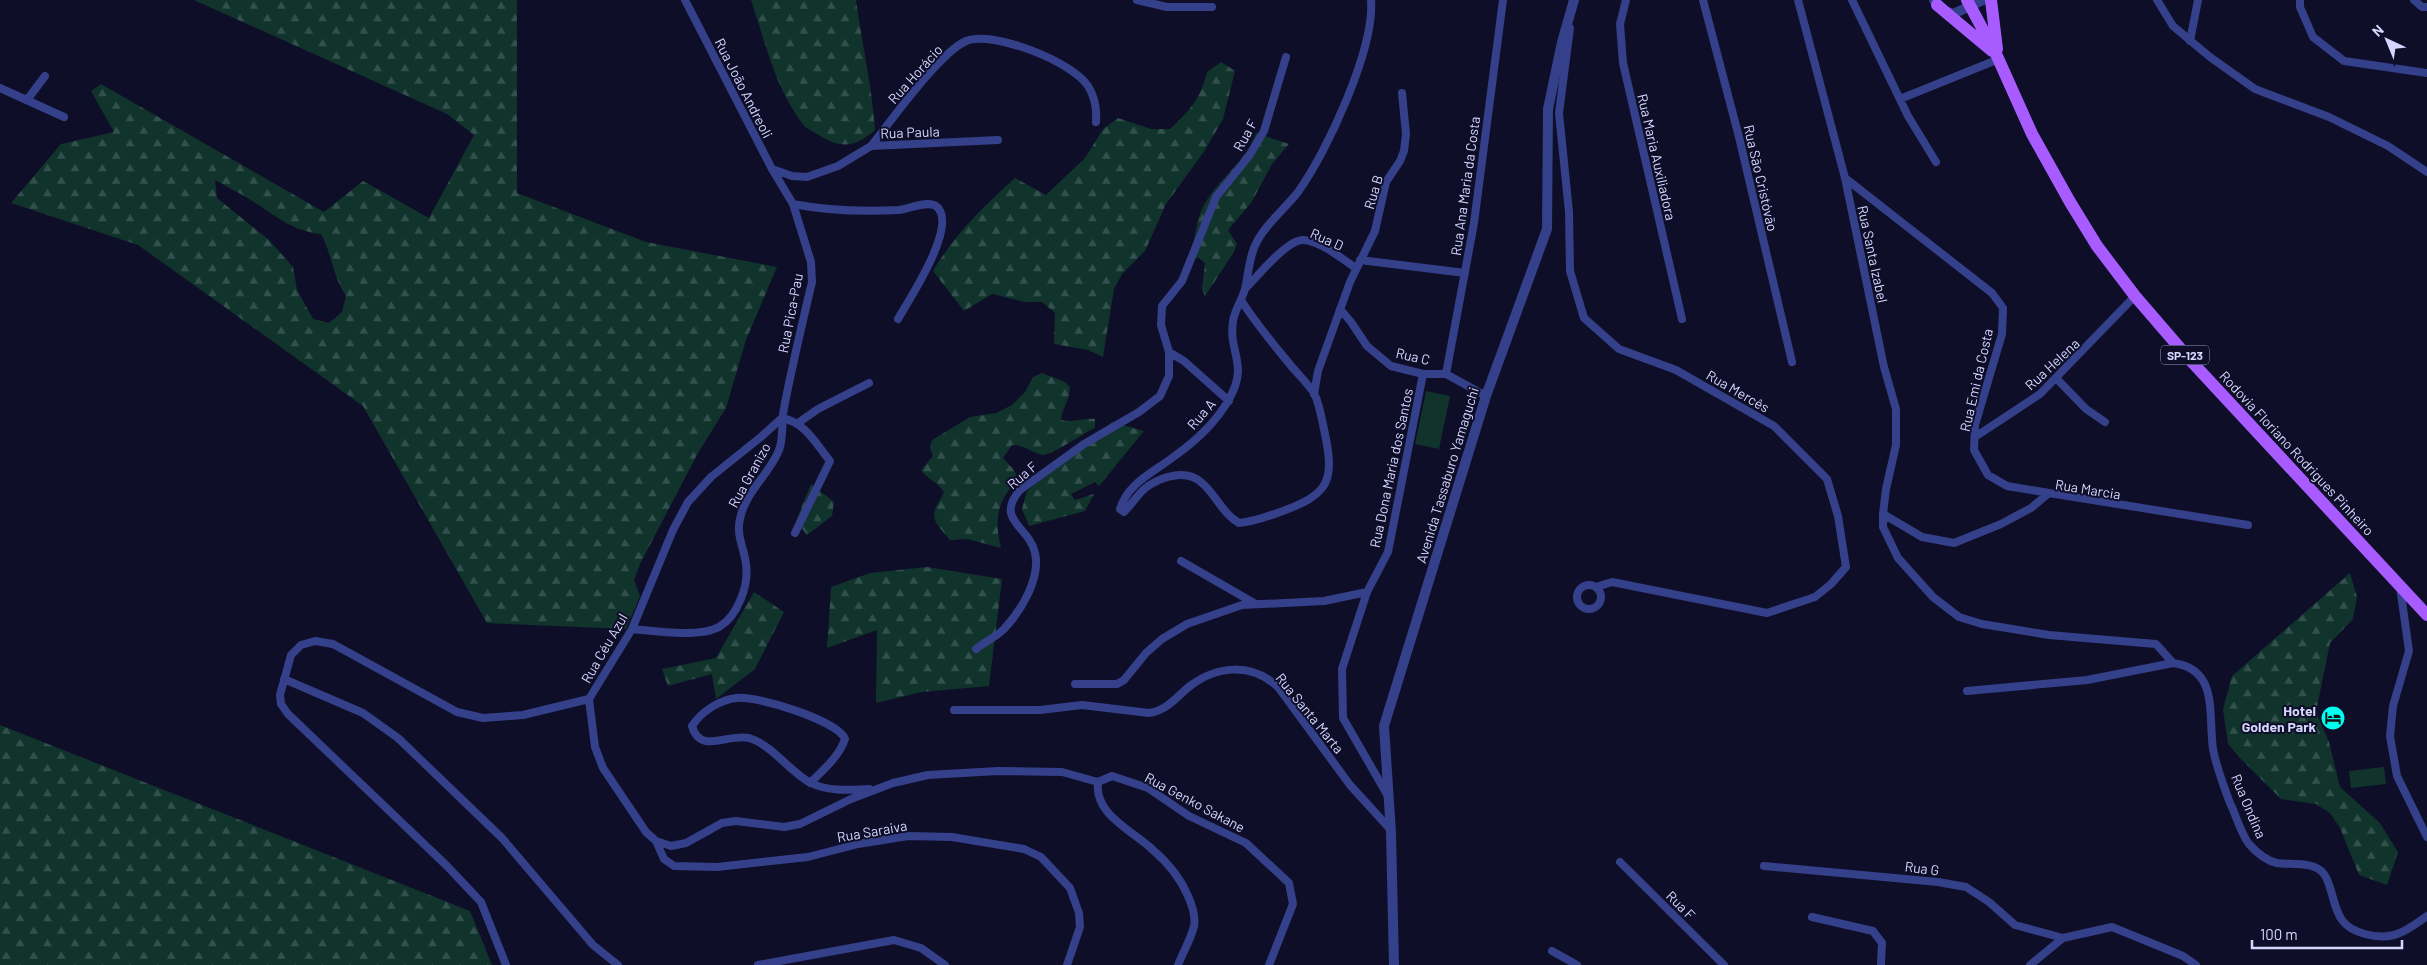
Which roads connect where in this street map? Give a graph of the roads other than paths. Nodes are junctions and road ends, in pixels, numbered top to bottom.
1 (686, 0) edge
2 (1137, 0) edge
3 (1371, 0) edge
4 (1503, 0) edge
5 (1626, 0) edge
6 (1703, 0) edge
7 (1798, 0) edge
8 (1852, 0) edge
9 (1982, 0) edge
10 (1992, 0) edge
11 (2158, 0) edge
12 (2198, 0) edge
13 (2300, 0) edge
14 (2414, 0) edge
15 (1935, 2) edge
16 (1969, 4) edge
17 (1573, 5) edge
18 (1212, 7) dead end
19 (2427, 7) edge
20 (2190, 41) junction
21 (1286, 57) dead end
22 (1998, 58) junction
23 (2427, 73) edge
24 (45, 76) dead end
25 (0, 88) edge
26 (1402, 93) dead end
27 (1900, 99) junction
28 (27, 100) junction
29 (64, 117) dead end
30 (1096, 122) dead end
31 (998, 140) dead end
32 (871, 146) junction
33 (1936, 162) dead end
34 (772, 169) junction
35 (2427, 172) edge
36 (1844, 178) junction
37 (782, 187) joint
38 (793, 204) junction
39 (1360, 260) junction
40 (1356, 268) junction
41 (1465, 273) junction
42 (1244, 289) junction
43 (2135, 296) junction
44 (1241, 300) junction
45 (1340, 309) junction
46 (1682, 319) dead end
47 (898, 320) dead end
48 (1169, 352) junction
49 (1792, 362) dead end
50 (1423, 374) junction
51 (1446, 374) junction
52 (2057, 379) junction
53 (869, 383) dead end
54 (1314, 394) junction
55 (1486, 396) junction
56 (1228, 401) junction
57 (782, 418) junction
58 (798, 422) junction
59 (2105, 422) dead end
60 (1975, 437) junction
61 (2049, 494) junction
62 (1883, 514) junction
63 (2248, 525) dead end
64 (795, 533) dead end
65 (1181, 561) dead end
66 (1596, 586) dead end
67 (2400, 586) junction
68 (1367, 592) junction
69 (1254, 603) junction
70 (2427, 615) edge
71 (632, 629) junction
72 (976, 649) dead end
73 (2173, 663) junction
74 (284, 680) junction
75 (1076, 684) dead end
76 (1968, 691) dead end
77 (589, 698) junction
78 (954, 710) dead end
79 (1098, 782) junction
80 (810, 783) junction
81 (875, 790) junction
82 (1389, 798) junction
83 (1391, 830) junction
84 (2427, 837) edge
85 (656, 841) junction
86 (1620, 862) dead end
87 (1764, 866) dead end
88 (2427, 916) edge
89 (1812, 917) dead end
90 (2063, 938) junction
91 (1552, 951) dead end
92 (506, 965) edge
93 (618, 965) edge
94 (758, 965) edge
95 (945, 965) edge
96 (1067, 965) edge
97 (1178, 965) edge
98 (1268, 965) edge
99 (1394, 965) edge
100 (1577, 965) edge
101 (1724, 965) edge
102 (1881, 965) edge
103 (2030, 965) edge
104 (2196, 965) edge

1 - 34 street, Rua João Andreoli
2 - 18 street
3 - 42 street, Rua A
4 - 41 street, Rua Ana Maria da Costa
5 - 46 street, Rua Maria Auxiliadora
6 - 49 street, Rua São Cristóvão
7 - 36 street, Rua Santa Izabel
8 - 27 street
9 - 16 street
10 - 22 main road
11 - 20 street
12 - 20 street
13 - 23 street
14 - 19 street
15 - 16 street
15 - 22 main road
16 - 22 main road, Rodovia Floriano Rodrigues Pinheiro / SP-123
17 - 55 street, Avenida Tassaburo Yamaguchi
17 - 66 street, Rua Mercês
20 - 35 street
21 - 48 street, Rua F
22 - 27 street
22 - 43 main road, Rodovia Floriano Rodrigues Pinheiro / SP-123
24 - 28 street
25 - 28 street
26 - 39 street, Rua B
27 - 33 street
28 - 29 street
30 - 32 street, Rua Horácio
31 - 32 street, Rua Paula
32 - 34 street, Rua Paula
34 - 37 street, Rua João Andreoli
36 - 60 street, Rua Emi da Costa
36 - 62 street, Rua Santa Izabel
37 - 38 street, Rua Pica-Pau
38 - 47 street
38 - 57 street, Rua Pica-Pau
39 - 40 street, Rua B
39 - 41 street
40 - 42 street, Rua D
40 - 45 street, Rua B
41 - 51 street, Rua Ana Maria da Costa
42 - 44 street, Rua A
43 - 52 street, Rua Helena
43 - 67 main road, Rodovia Floriano Rodrigues Pinheiro / SP-123
44 - 54 street
44 - 56 street, Rua A
45 - 50 street, Rua C
45 - 54 street, Rua B
48 - 56 street
48 - 72 street, Rua F
50 - 51 street, Rua C
50 - 68 street, Rua Dona Maria dos Santos
51 - 55 street
52 - 59 street
52 - 60 street, Rua Helena
53 - 58 street
54 - 56 street, Rua A
55 - 82 street, Avenida Tassaburo Yamaguchi
57 - 58 street
57 - 71 street, Rua Céu Azul
57 - 71 street, Rua Granizo
58 - 64 street
60 - 61 street, Rua Emi da Costa
61 - 62 street, Rua Marcia
61 - 63 street, Rua Marcia
62 - 73 street, Rua Ondina
65 - 69 street
67 - 70 main road, Rodovia Floriano Rodrigues Pinheiro / SP-123
67 - 84 street
68 - 69 street
68 - 82 street
69 - 75 street
71 - 77 street, Rua Céu Azul
73 - 76 street
73 - 88 street, Rua Ondina
74 - 77 street
74 - 92 street
74 - 93 street
77 - 85 street, Rua Céu Azul
78 - 83 street, Rua Santa Marta
79 - 81 street, Rua Genko Sakane
79 - 97 street
79 - 98 street, Rua Genko Sakane
80 - 80 street
80 - 81 street
81 - 85 street
82 - 83 street, Avenida Tassaburo Yamaguchi
83 - 99 street, Avenida Tassaburo Yamaguchi
85 - 96 street, Rua Saraiva
86 - 101 street, Rua F
87 - 90 street, Rua G
89 - 102 street
90 - 103 street
90 - 104 street
91 - 100 street
94 - 95 street

